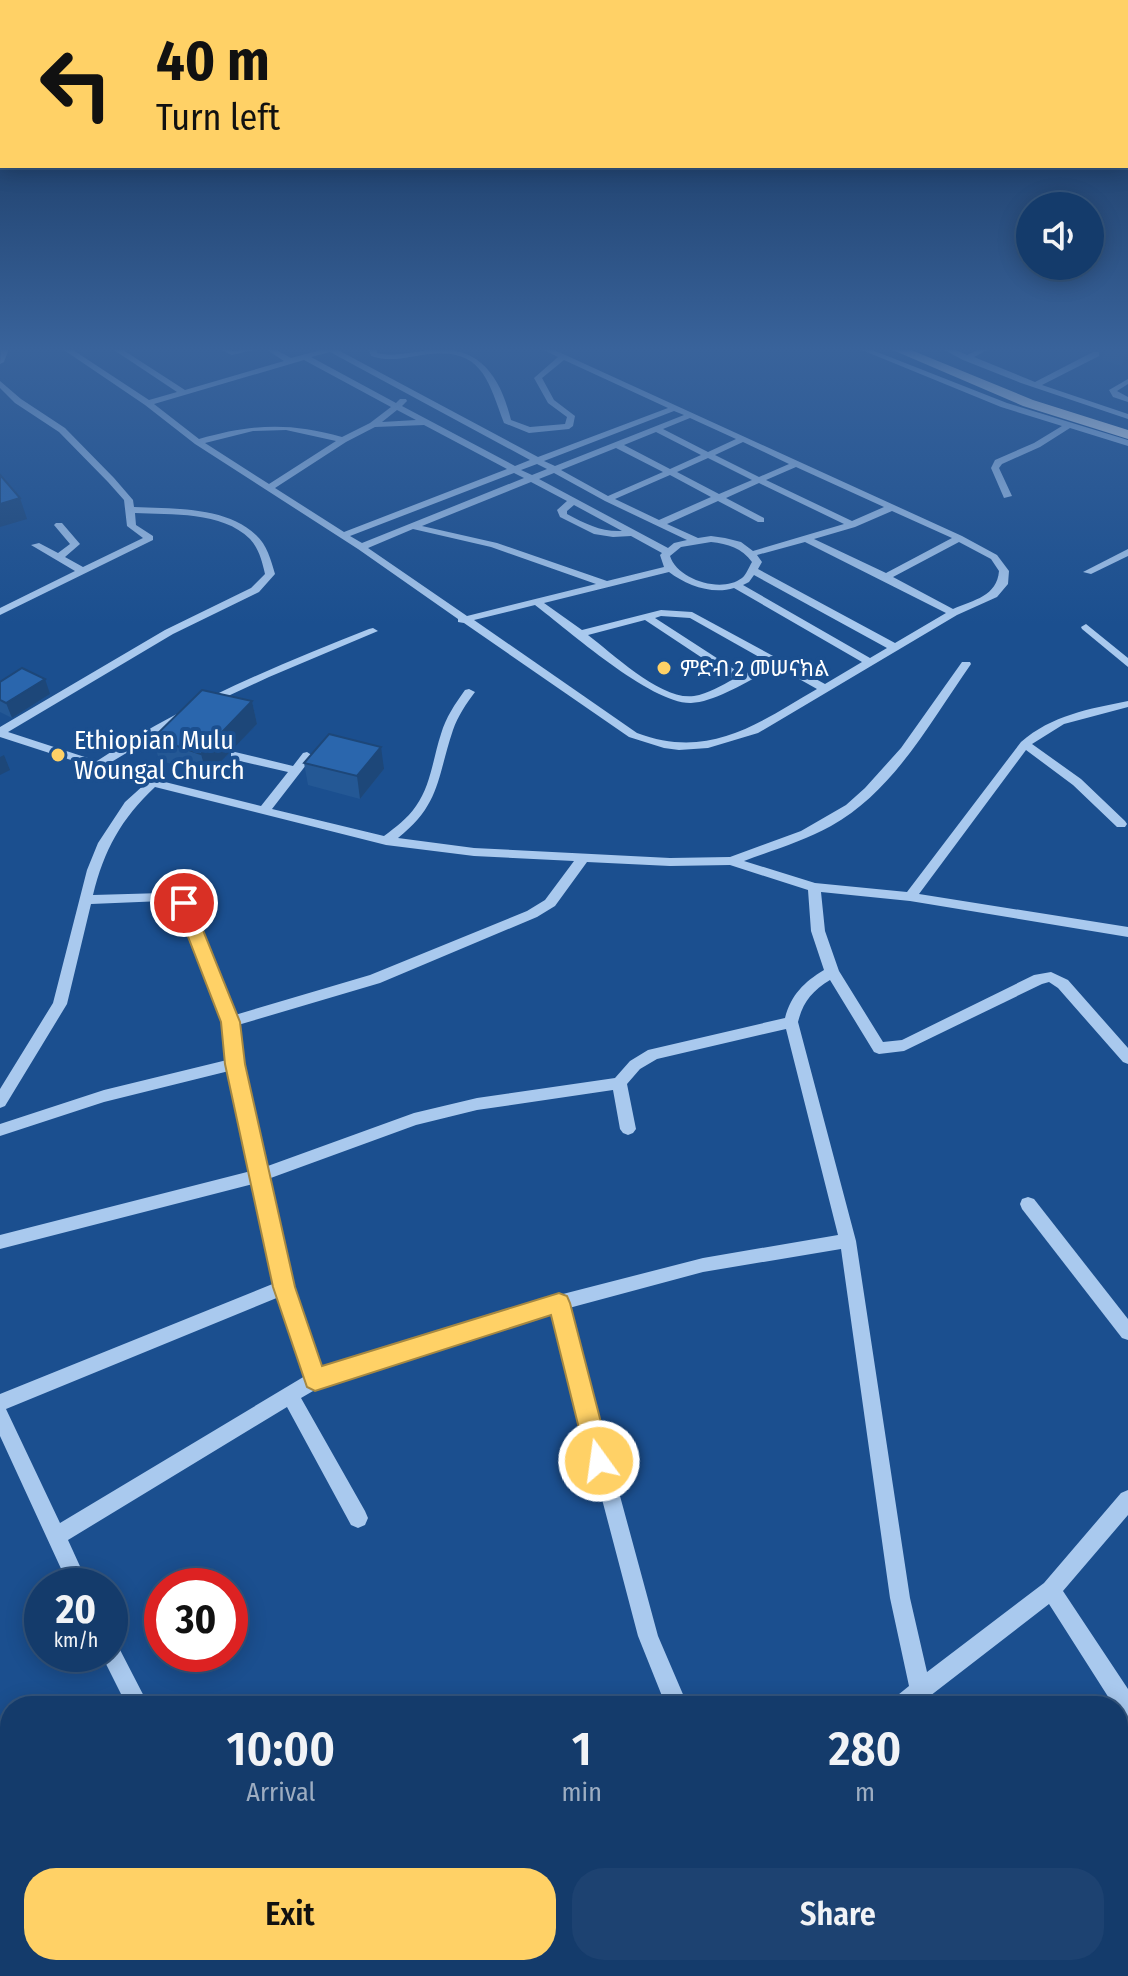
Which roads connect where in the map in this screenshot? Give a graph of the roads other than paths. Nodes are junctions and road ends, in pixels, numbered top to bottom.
1 (71, 440) edge
2 (205, 440) edge
3 (343, 440) edge
4 (459, 440) edge
5 (502, 440) edge
6 (588, 440) edge
7 (629, 440) edge
8 (678, 440) edge
9 (741, 440) edge
10 (747, 440) edge
11 (1045, 440) edge
12 (198, 442) joint
13 (617, 445) junction
14 (708, 455) junction
15 (538, 459) junction
16 (798, 463) junction
17 (514, 469) junction
18 (555, 470) junction
19 (670, 472) junction
20 (534, 479) junction
21 (761, 481) junction
22 (269, 488) junction
23 (1007, 496) dead end
24 (608, 499) junction
25 (719, 499) junction
26 (572, 502) junction
27 (892, 507) junction
28 (132, 510) junction
29 (761, 520) dead end
30 (658, 524) junction
31 (59, 525) dead end
32 (852, 525) junction
33 (415, 527) junction
34 (635, 533) junction
35 (341, 536) junction
36 (959, 538) junction
37 (694, 540) junction
38 (809, 540) junction
39 (36, 545) dead end
40 (361, 547) junction
41 (668, 552) junction
42 (1128, 552) edge
43 (752, 554) junction
44 (58, 558) junction
45 (668, 569) junction
46 (80, 570) junction
47 (755, 571) junction
48 (1088, 572) dead end
49 (886, 577) junction
50 (735, 584) junction
51 (608, 585) junction
52 (537, 602) junction
53 (0, 612) edge
54 (953, 613) junction
55 (646, 616) junction
56 (462, 620) junction
57 (1086, 627) dead end
58 (373, 631) dead end
59 (580, 634) junction
60 (896, 648) junction
61 (776, 662) junction
62 (870, 662) junction
63 (966, 664) dead end
64 (1128, 664) edge
65 (742, 679) junction
66 (826, 689) junction
67 (469, 692) dead end
68 (1128, 704) edge
69 (0, 732) edge
70 (1025, 744) junction
71 (235, 756) dead end
72 (307, 756) edge
73 (97, 766) junction
74 (296, 770) junction
75 (153, 783) junction
76 (264, 810) junction
77 (1121, 824) dead end
78 (386, 841) junction
79 (583, 858) junction
80 (731, 861) junction
81 (814, 887) junction
82 (910, 897) junction
83 (87, 900) junction
84 (1128, 932) edge
85 (832, 972) junction
86 (230, 1022) junction
87 (791, 1022) junction
88 (1128, 1058) edge
89 (235, 1064) junction
90 (619, 1083) junction
91 (0, 1102) edge
92 (628, 1129) dead end
93 (0, 1130) edge
94 (261, 1175) junction
95 (1028, 1204) dead end
96 (848, 1241) junction
97 (0, 1242) edge
98 (284, 1287) junction
99 (559, 1303) junction
100 (1128, 1332) edge
101 (315, 1380) junction
102 (290, 1395) junction
103 (0, 1403) edge
104 (0, 1416) edge
105 (1128, 1500) edge
106 (358, 1518) dead end
107 (57, 1536) junction
108 (71, 1568) edge
109 (1051, 1590) junction
110 (121, 1672) edge
111 (920, 1689) junction
112 (133, 1696) edge
113 (673, 1696) edge
114 (912, 1696) edge
115 (1120, 1696) edge

1 - 28 street
2 - 12 street
3 - 22 street
4 - 17 street
5 - 15 street
6 - 15 street
7 - 13 street
8 - 14 street
9 - 14 street
10 - 16 street
11 - 23 street
12 - 22 street
13 - 18 street
13 - 19 street
14 - 19 street
14 - 21 street
15 - 17 street
15 - 18 street
16 - 21 street
16 - 27 street
17 - 20 street
17 - 35 street
18 - 20 street
18 - 24 street
19 - 24 street
19 - 25 street
20 - 26 street
20 - 33 street
21 - 25 street
21 - 32 street
22 - 35 street
24 - 30 street
25 - 29 street
25 - 30 street
26 - 34 street
26 - 34 street
27 - 32 street
27 - 36 street
28 - 46 street
28 - 69 street
30 - 37 street
31 - 44 street
32 - 38 street
33 - 40 street
33 - 51 street
34 - 41 street
35 - 40 street
36 - 49 street
36 - 54 street
37 - 41 street
37 - 43 street
38 - 43 street
38 - 49 street
39 - 44 street
40 - 56 street
41 - 45 street
42 - 48 street
43 - 47 street
44 - 46 street
45 - 50 street
45 - 51 street
46 - 53 street
47 - 50 street
47 - 60 street
49 - 54 street
50 - 62 street
51 - 52 street
52 - 56 street
52 - 59 street
54 - 60 street
55 - 59 street
55 - 61 street
55 - 65 street
56 - 66 street
57 - 64 street
58 - 73 street
59 - 65 street
60 - 62 street
61 - 65 street
61 - 66 street
62 - 66 street
63 - 80 street
67 - 78 street
68 - 70 street
69 - 73 street
70 - 77 street
70 - 82 street
71 - 74 street
72 - 74 street
73 - 75 street
74 - 76 street
75 - 76 street
75 - 83 street
76 - 78 street
78 - 79 street
79 - 80 street
79 - 86 street
80 - 81 street
81 - 82 street
81 - 85 street
82 - 84 street
83 - 86 street
83 - 91 street
85 - 87 street
85 - 88 street
86 - 89 street
87 - 90 street
87 - 96 street
89 - 93 street
89 - 94 street
90 - 92 street
90 - 94 street
94 - 97 street
94 - 98 street
95 - 100 street
96 - 99 street
96 - 111 street
98 - 101 street
98 - 103 street
99 - 101 street
99 - 113 street
101 - 102 street
102 - 106 street
102 - 107 street
104 - 107 street
105 - 109 street
107 - 108 street
109 - 111 street
109 - 115 street
110 - 112 street
111 - 114 street

